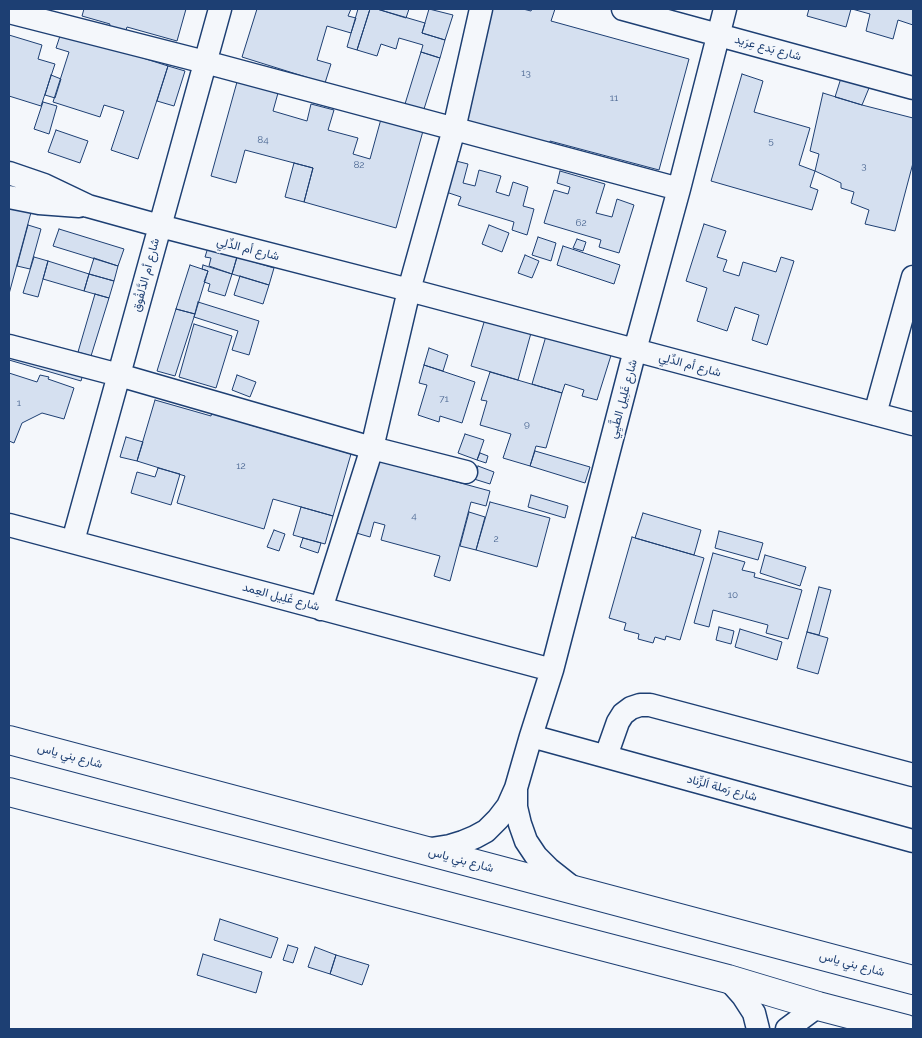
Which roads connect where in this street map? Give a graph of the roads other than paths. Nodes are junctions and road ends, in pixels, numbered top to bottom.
1 (220, 9) edge
2 (481, 9) edge
3 (623, 9) edge
4 (725, 9) edge
5 (9, 12) edge
6 (718, 34) junction
7 (205, 62) junction
8 (913, 88) edge
9 (454, 128) junction
10 (9, 173) edge
11 (679, 189) junction
12 (9, 197) edge
13 (88, 206) junction
14 (160, 226) junction
15 (913, 277) edge
16 (409, 290) junction
17 (9, 346) edge
18 (636, 350) junction
19 (119, 375) junction
20 (875, 414) junction
21 (913, 424) edge
22 (372, 448) junction
23 (466, 472) dead end
24 (9, 524) edge
25 (74, 541) junction
26 (321, 608) junction
27 (552, 670) junction
28 (531, 736) junction
29 (9, 740) edge
30 (606, 756) junction
31 (913, 775) edge
32 (516, 788) junction
33 (9, 792) edge
34 (913, 840) edge
35 (424, 850) junction
36 (576, 890) junction
37 (728, 979) junction
38 (913, 980) edge
39 (818, 1006) junction
40 (758, 1029) edge
41 (787, 1029) edge
42 (906, 1029) edge

1 - 7 street, شارع أم الدَّلفُوق
2 - 9 street
3 - 6 street, شارع بَدع عِرَيد
4 - 6 street, شارع غَلِيل الطَّيِي
5 - 7 street
6 - 8 street, شارع بَدع عِرَيد
6 - 11 street, شارع غَلِيل الطَّيِي
7 - 9 street
7 - 14 street, شارع أم الدَّلفُوق
9 - 11 street
9 - 16 street
10 - 13 street, شارع أم الدِّلِي
11 - 18 street, شارع غَلِيل الطَّيِي
12 - 13 street, شارع أم الدِّلِي
13 - 14 street, شارع أم الدِّلِي
14 - 16 street, شارع أم الدِّلِي
14 - 19 street, شارع أم الدَّلفُوق
15 - 20 street
16 - 18 street, شارع أم الدِّلِي
16 - 22 street
17 - 19 street
18 - 20 street, شارع أم الدِّلِي
18 - 27 street, شارع غَلِيل الطَّيِي
19 - 22 street
19 - 25 street, شارع أم الدَّلفُوق
20 - 21 street, شارع أم الدِّلِي
22 - 23 street
22 - 26 street
24 - 25 street, شارع غَلِيل العِمد
25 - 26 street, شارع غَلِيل العِمد
26 - 27 street, شارع غَلِيل العِمد
27 - 28 street, شارع غَلِيل الطَّيِي
28 - 30 street, شارع رَملة اَلزِّناد
28 - 32 street, شارع غَلِيل الطَّيِي
29 - 35 main road, شارع بني ياس
30 - 31 street
30 - 34 street, شارع رَملة اَلزِّناد
32 - 35 street, شارع غَلِيل الطَّيِي
32 - 36 street, شارع غَلِيل الطَّيِي
33 - 37 main road
35 - 36 main road, شارع بني ياس
36 - 38 main road, شارع بني ياس
37 - 39 main road
37 - 40 street
39 - 41 street
39 - 42 main road

